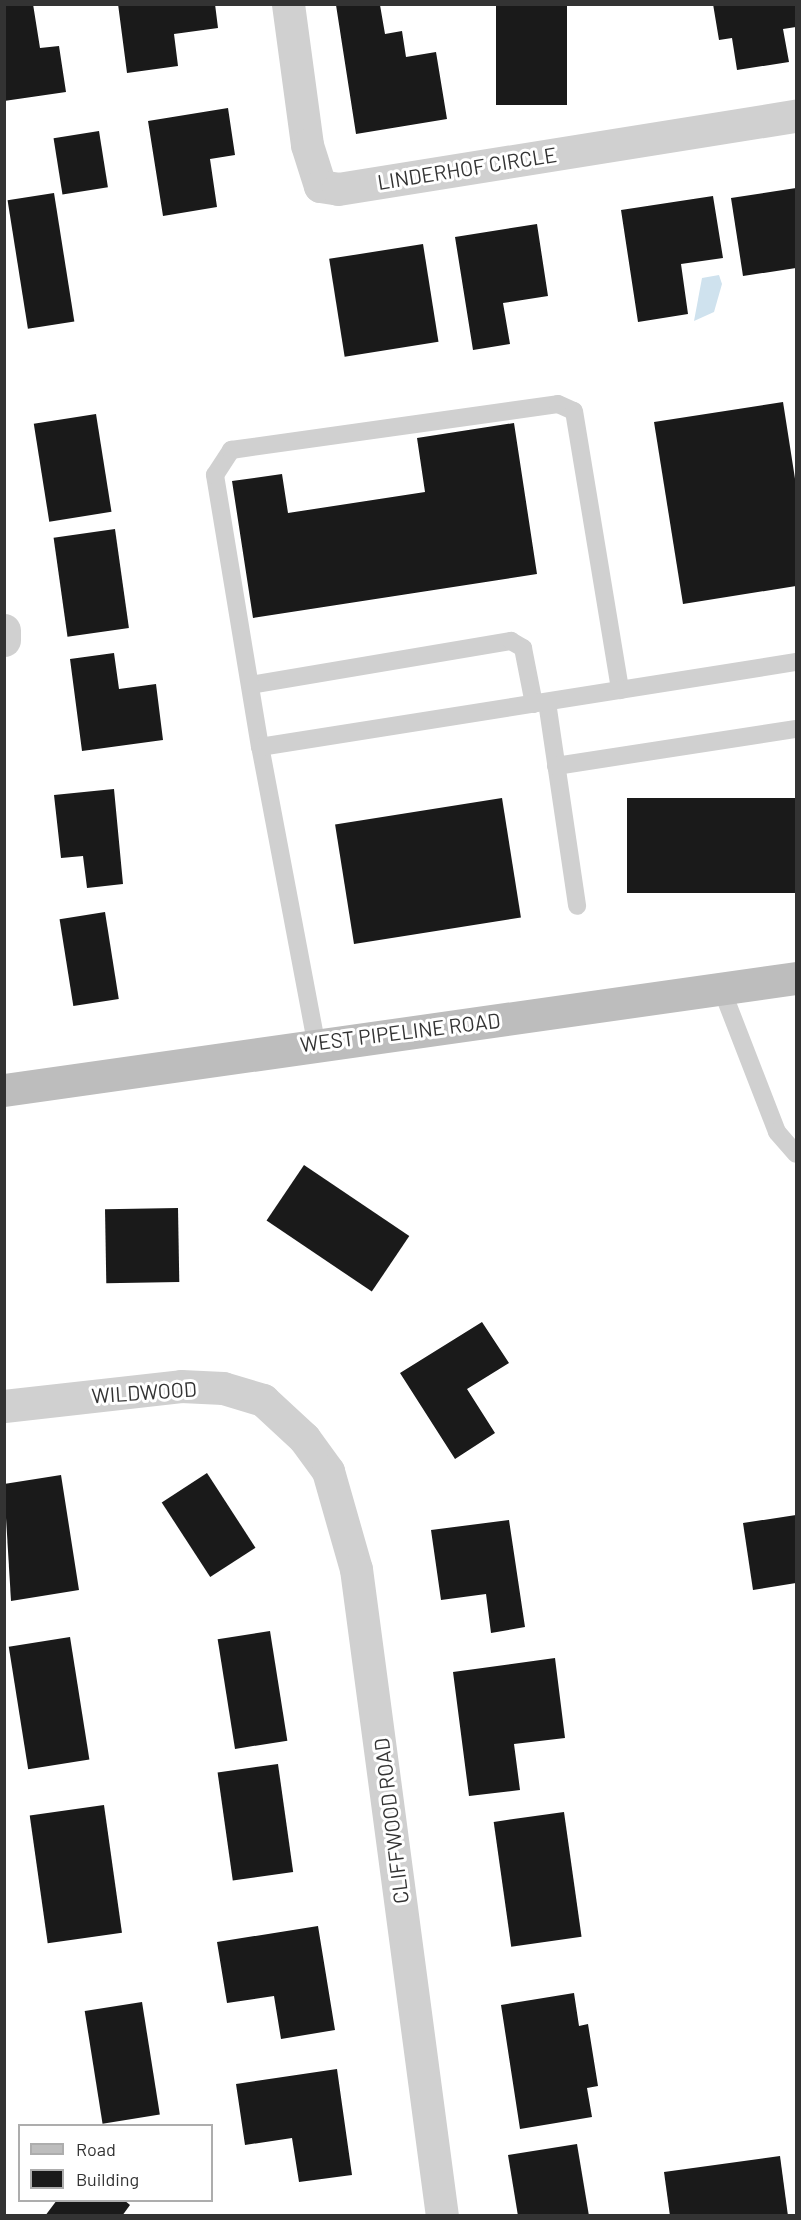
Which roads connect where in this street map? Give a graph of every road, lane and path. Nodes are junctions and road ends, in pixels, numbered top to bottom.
1 (288, 4) edge
2 (796, 116) edge
3 (4, 630) edge
4 (4, 640) edge
5 (796, 662) edge
6 (250, 685) junction
7 (620, 690) junction
8 (541, 703) junction
9 (796, 729) edge
10 (260, 747) junction
11 (556, 766) junction
12 (577, 906) dead end
13 (796, 978) edge
14 (722, 990) junction
15 (316, 1042) junction
16 (4, 1090) edge
17 (796, 1154) edge
18 (4, 1406) edge
19 (304, 1438) joint
20 (442, 2216) edge

1 - 2 street, LINDERHOF CIRCLE
3 - 4 street
5 - 7 lane
6 - 7 lane
6 - 8 lane
6 - 10 lane
7 - 8 lane
8 - 10 lane
8 - 11 lane
9 - 11 lane
10 - 15 lane
11 - 12 lane
13 - 14 main road, WEST PIPELINE ROAD
14 - 15 main road, WEST PIPELINE ROAD
14 - 17 lane
15 - 16 main road, WEST PIPELINE ROAD
18 - 19 street, WILDWOOD
19 - 20 street, CLIFFWOOD ROAD

